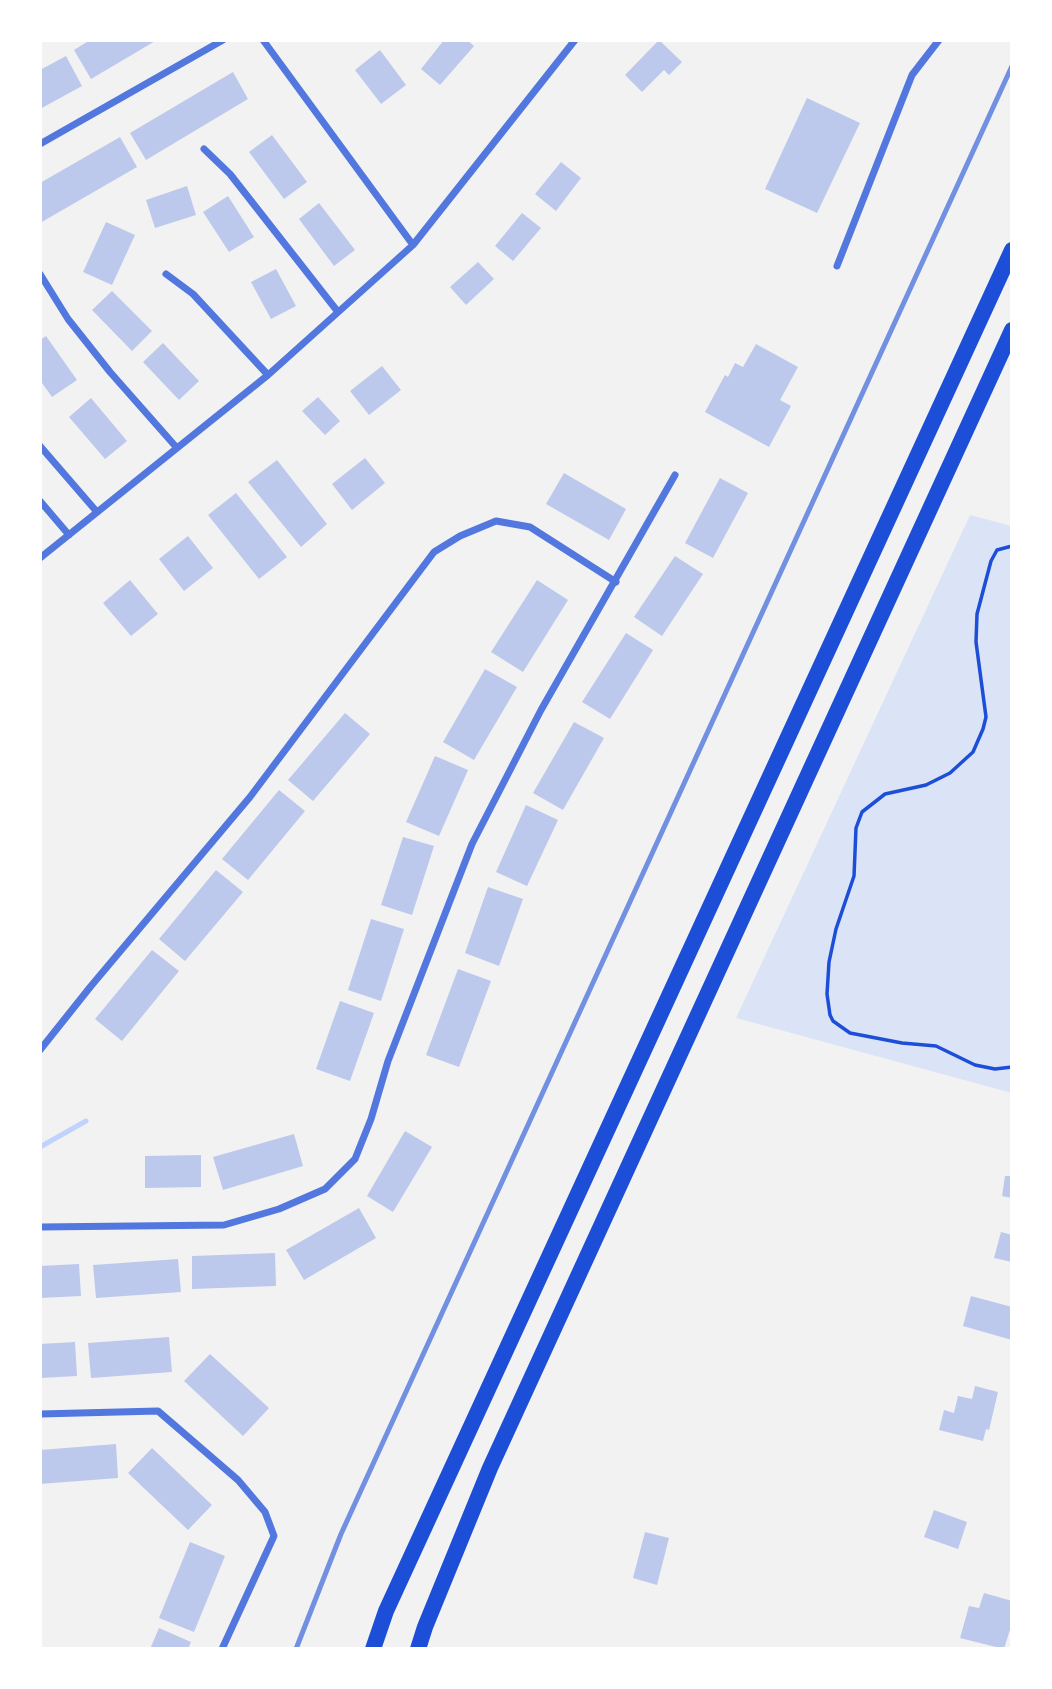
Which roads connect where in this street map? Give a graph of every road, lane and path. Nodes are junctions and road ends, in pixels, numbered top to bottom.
1 (223, 40) edge
2 (263, 40) edge
3 (575, 40) edge
4 (939, 40) edge
5 (40, 144) edge
6 (204, 149) dead end
7 (413, 245) junction
8 (1012, 250) edge
9 (837, 266) dead end
10 (40, 274) edge
11 (166, 274) dead end
12 (338, 312) junction
13 (1012, 330) edge
14 (268, 376) junction
15 (40, 446) edge
16 (177, 448) junction
17 (675, 475) dead end
18 (40, 501) edge
19 (97, 512) junction
20 (69, 535) junction
21 (1012, 546) edge
22 (40, 558) edge
23 (616, 582) junction
24 (40, 1050) edge
25 (1012, 1067) edge
26 (40, 1227) edge
27 (40, 1414) edge
28 (222, 1649) edge
29 (373, 1649) edge
30 (418, 1649) edge

1 - 5 street
2 - 7 street
3 - 7 street
4 - 9 street
6 - 12 street
7 - 12 street
8 - 29 main road
10 - 16 street
11 - 14 street
12 - 14 street
13 - 30 main road
14 - 16 street
15 - 19 street
16 - 19 street
17 - 23 street
18 - 20 street
19 - 20 street
20 - 22 street
21 - 25 path
23 - 24 street
23 - 26 street
27 - 28 street

